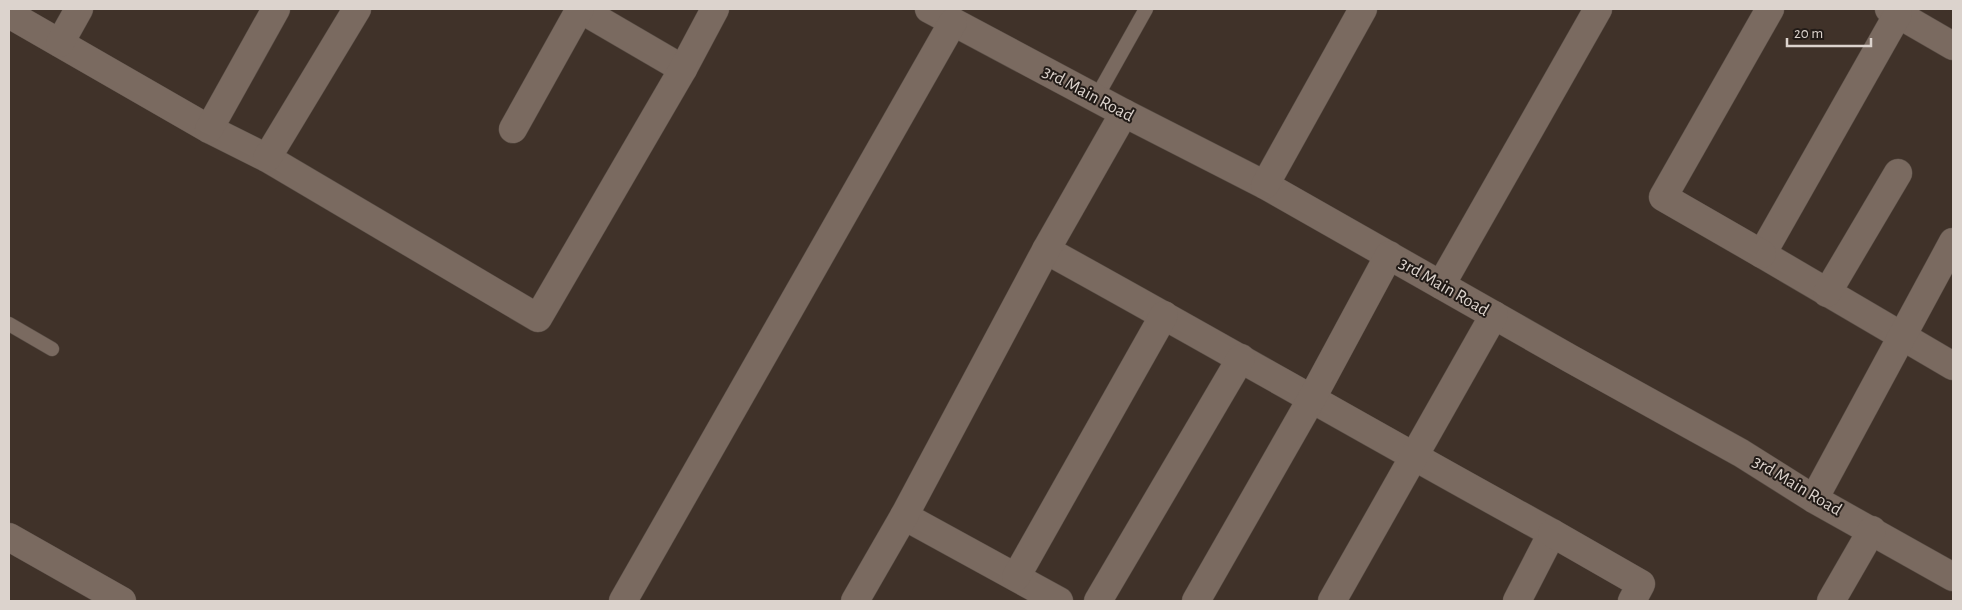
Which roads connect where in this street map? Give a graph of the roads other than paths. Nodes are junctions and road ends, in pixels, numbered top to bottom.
1 (79, 9) edge
2 (276, 9) edge
3 (357, 9) edge
4 (580, 9) edge
5 (715, 9) edge
6 (929, 9) edge
7 (1146, 9) edge
8 (1363, 9) edge
9 (1598, 9) edge
10 (1770, 9) edge
11 (1894, 11) edge
12 (9, 14) edge
13 (953, 22) junction
14 (60, 43) junction
15 (1953, 46) edge
16 (683, 68) junction
17 (1096, 98) junction
18 (1124, 113) junction
19 (210, 129) junction
20 (512, 129) dead end
21 (267, 158) junction
22 (1898, 173) dead end
23 (1265, 185) junction
24 (1953, 242) edge
25 (1046, 250) junction
26 (1762, 254) junction
27 (1389, 255) junction
28 (1441, 285) junction
29 (1827, 293) junction
30 (1164, 315) junction
31 (1494, 315) junction
32 (9, 324) edge
33 (1902, 337) junction
34 (52, 349) dead end
35 (1241, 358) junction
36 (1953, 366) edge
37 (1312, 398) junction
38 (1414, 457) junction
39 (1814, 498) junction
40 (904, 516) junction
41 (1872, 530) junction
42 (1552, 532) junction
43 (9, 538) edge
44 (1016, 577) junction
45 (1953, 577) edge
46 (105, 597) edge
47 (623, 601) edge
48 (855, 601) edge
49 (1059, 601) edge
50 (1098, 601) edge
51 (1196, 601) edge
52 (1332, 601) edge
53 (1517, 601) edge
54 (1632, 601) edge
55 (1831, 601) edge

1 - 14 street
2 - 19 street
3 - 21 street
4 - 16 street
4 - 20 street
5 - 16 street
6 - 13 street, 3rd Main Road
7 - 17 lane
8 - 23 street
9 - 28 street
10 - 26 street
11 - 15 street
11 - 26 street
12 - 14 street
13 - 17 street, 3rd Main Road
13 - 47 street
14 - 19 street
16 - 21 street
17 - 18 street, 3rd Main Road
18 - 23 street, 3rd Main Road
18 - 25 street
19 - 21 street
22 - 29 street
23 - 27 street, 3rd Main Road
24 - 33 street
25 - 30 street
25 - 40 street
26 - 29 street
27 - 28 street, 3rd Main Road
27 - 37 street
28 - 31 street, 3rd Main Road
29 - 33 street
30 - 35 street
30 - 44 street
31 - 38 street
31 - 39 street, 3rd Main Road
32 - 34 lane
33 - 36 street
33 - 39 street
35 - 37 street
35 - 50 street
37 - 38 street
37 - 51 street
38 - 42 street
38 - 52 street
39 - 41 street, 3rd Main Road
40 - 44 street
40 - 48 street
41 - 45 street, 3rd Main Road
41 - 55 street
42 - 53 street
42 - 54 street
43 - 46 street
44 - 49 street

